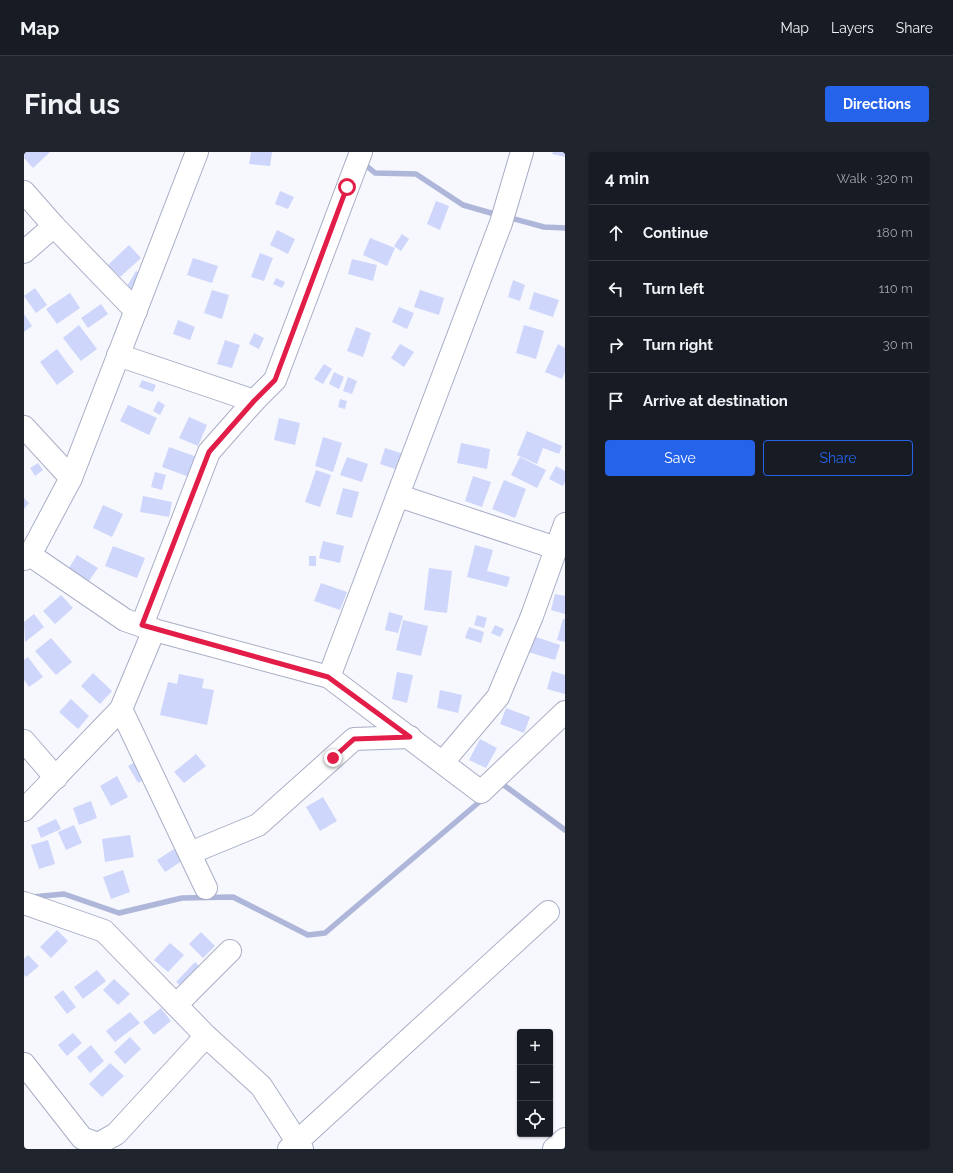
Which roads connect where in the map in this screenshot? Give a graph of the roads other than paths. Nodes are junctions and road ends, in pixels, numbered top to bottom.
1 (197, 152) edge
2 (522, 152) edge
3 (359, 159) edge
4 (24, 192) edge
5 (54, 226) junction
6 (24, 252) edge
7 (136, 311) junction
8 (118, 355) junction
9 (254, 401) junction
10 (24, 427) edge
11 (71, 478) junction
12 (398, 496) junction
13 (565, 524) edge
14 (556, 548) junction
15 (27, 557) edge
16 (148, 627) junction
17 (328, 677) junction
18 (121, 709) junction
19 (565, 712) edge
20 (410, 737) junction
21 (24, 741) edge
22 (443, 762) junction
23 (56, 778) junction
24 (24, 810) edge
25 (190, 853) junction
26 (206, 888) dead end
27 (24, 903) edge
28 (548, 912) dead end
29 (230, 951) dead end
30 (176, 1005) junction
31 (206, 1036) junction
32 (24, 1064) edge
33 (565, 1139) edge
34 (296, 1146) edge
35 (554, 1149) edge

1 - 7 street
2 - 12 street
3 - 9 street
4 - 5 street
5 - 6 street
5 - 7 street
7 - 8 street
8 - 9 street
8 - 11 street
9 - 16 street
10 - 11 street
11 - 15 street
12 - 14 street
12 - 17 street
13 - 14 street
14 - 22 street
15 - 16 street
16 - 17 street
16 - 18 street
17 - 20 street
18 - 23 street
18 - 25 street
19 - 22 street
20 - 22 street
20 - 25 street
21 - 23 street
23 - 24 street
25 - 26 street
27 - 30 street
28 - 34 street
29 - 30 street
30 - 31 street
31 - 32 street
31 - 34 street
33 - 35 street

